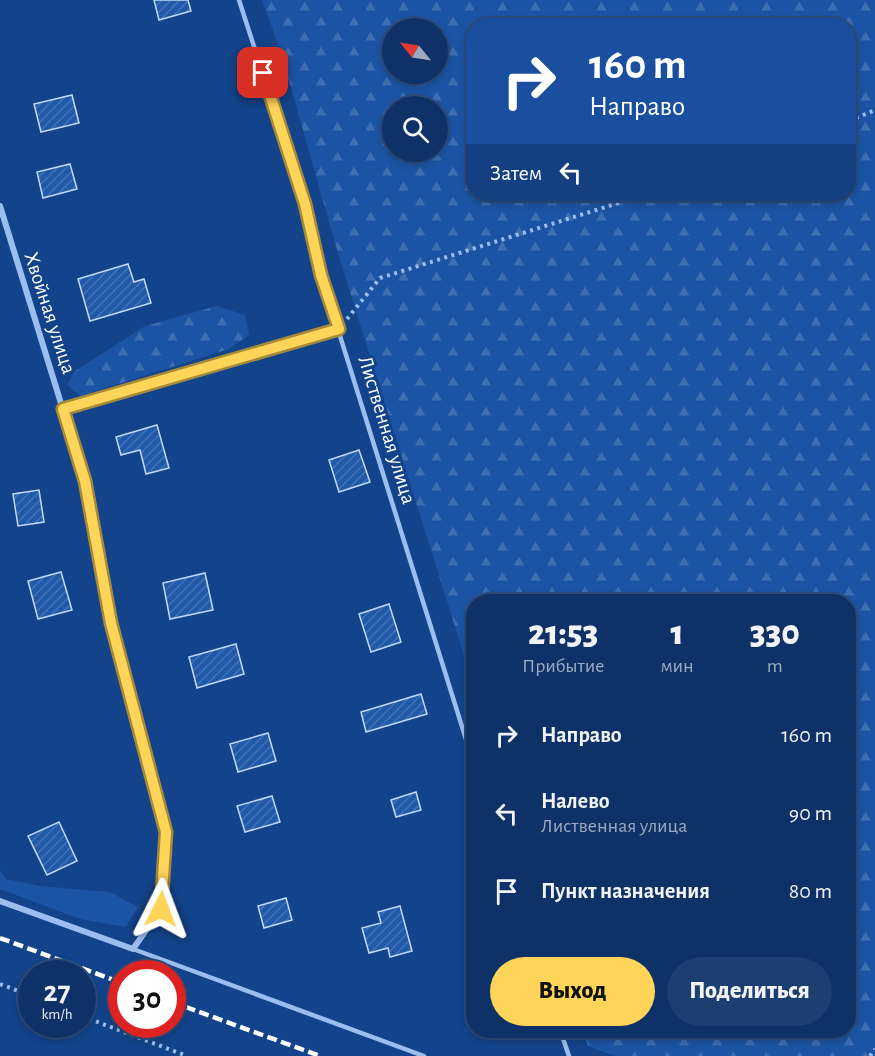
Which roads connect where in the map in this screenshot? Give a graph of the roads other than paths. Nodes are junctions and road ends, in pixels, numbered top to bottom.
1 (240, 0) edge
2 (0, 206) edge
3 (339, 329) junction
4 (63, 409) junction
5 (466, 739) edge
6 (0, 901) edge
7 (133, 949) junction
8 (563, 1038) edge
9 (424, 1056) edge
10 (569, 1056) edge

1 - 3 lane, Лиственная улица
2 - 4 street, Хвойная улица
3 - 4 lane
3 - 5 lane, Лиственная улица
4 - 7 street, Хвойная улица
6 - 7 street
7 - 9 lane
8 - 10 lane

